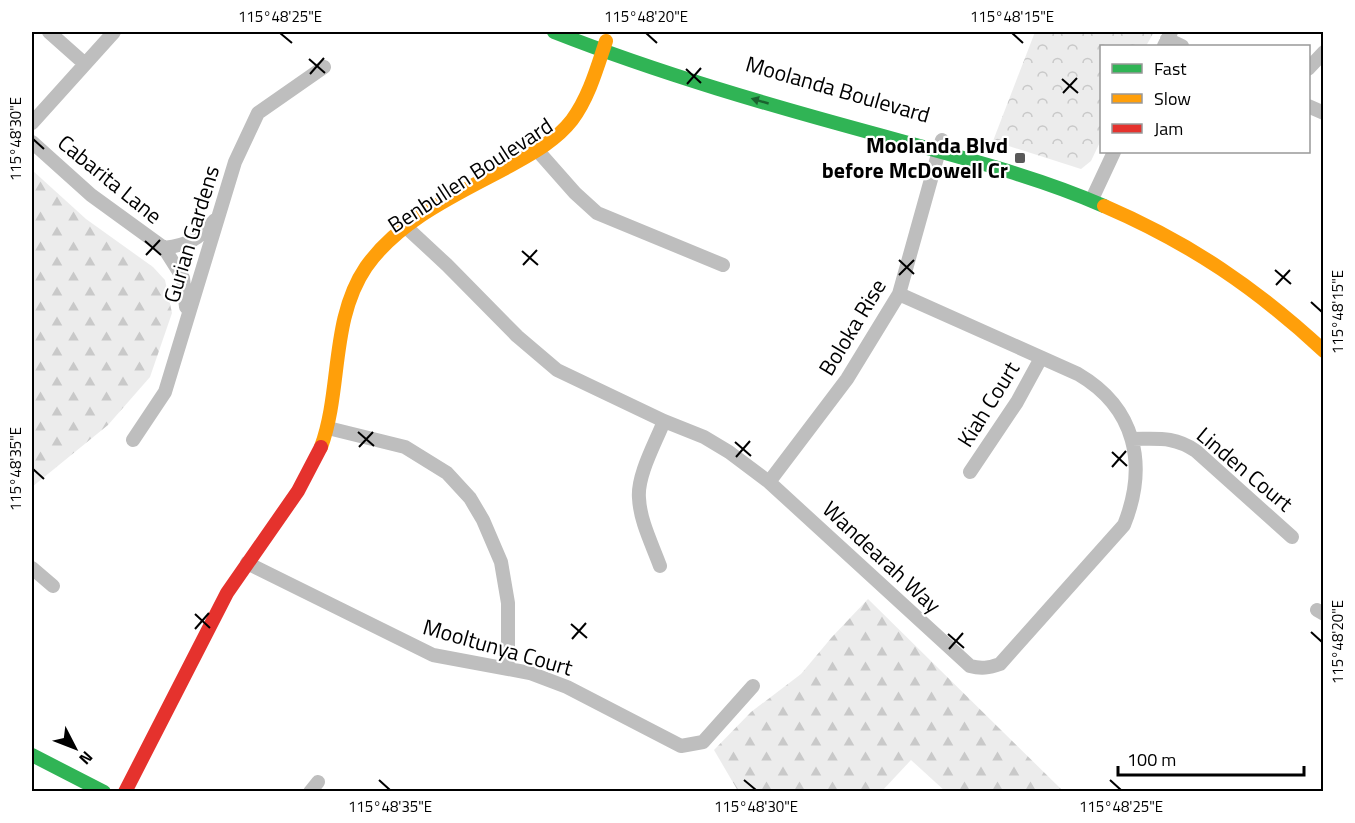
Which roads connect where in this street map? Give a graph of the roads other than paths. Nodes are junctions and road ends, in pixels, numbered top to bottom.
1 (50, 32) edge
2 (114, 32) edge
3 (554, 32) edge
4 (582, 32) edge
5 (609, 48) junction
6 (1323, 52) edge
7 (85, 64) junction
8 (324, 67) dead end
9 (1310, 67) edge
10 (32, 123) edge
11 (32, 142) edge
12 (940, 146) junction
13 (1114, 153) edge
14 (540, 154) junction
15 (1094, 194) junction
16 (218, 216) junction
17 (410, 231) junction
18 (164, 248) junction
19 (723, 265) dead end
20 (899, 294) junction
21 (187, 317) junction
22 (1323, 337) edge
23 (1323, 351) edge
24 (1041, 358) junction
25 (664, 421) junction
26 (332, 429) junction
27 (1132, 439) junction
28 (133, 440) dead end
29 (970, 472) dead end
30 (769, 482) junction
31 (1292, 537) dead end
32 (251, 565) junction
33 (660, 566) dead end
34 (32, 568) edge
35 (53, 586) dead end
36 (508, 669) junction
37 (753, 686) dead end
38 (32, 755) edge
39 (32, 767) edge
40 (79, 792) edge
41 (104, 792) edge
42 (124, 792) edge
43 (135, 792) edge

1 - 7 street
2 - 7 street
3 - 5 street, Moolanda Boulevard
4 - 5 street, Moolanda Boulevard
5 - 12 street, Moolanda Boulevard
5 - 14 street, Benbullen Boulevard
6 - 9 street
7 - 10 street
8 - 16 street, Gurian Gardens
11 - 18 street, Cabarita Lane
12 - 15 street, Moolanda Boulevard
12 - 20 street, Boloka Rise
13 - 15 street
14 - 17 street, Benbullen Boulevard
14 - 19 street
15 - 22 street, Moolanda Boulevard
15 - 23 street, Moolanda Boulevard
16 - 18 street, Cabarita Lane
16 - 21 street, Gurian Gardens
17 - 25 street, Wandearah Way
17 - 26 street, Benbullen Boulevard
18 - 21 street, Cabarita Lane
20 - 24 street, Wandearah Way
20 - 30 street, Boloka Rise
21 - 28 street, Gurian Gardens
24 - 27 street, Wandearah Way
24 - 29 street, Kiah Court
25 - 30 street, Wandearah Way
25 - 33 street
26 - 32 street, Benbullen Boulevard
26 - 36 street
27 - 30 street, Wandearah Way
27 - 31 street, Linden Court
32 - 36 street, Mooltunya Court
32 - 42 street, Benbullen Boulevard
32 - 43 street, Benbullen Boulevard
34 - 35 street
36 - 37 street, Mooltunya Court
38 - 41 street
39 - 40 street

